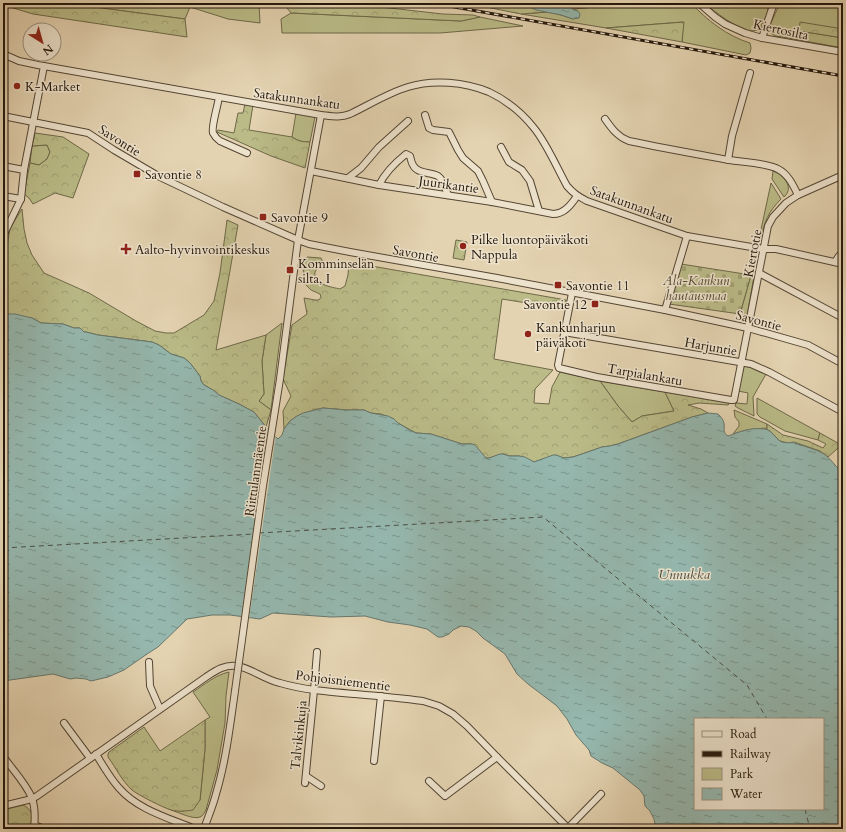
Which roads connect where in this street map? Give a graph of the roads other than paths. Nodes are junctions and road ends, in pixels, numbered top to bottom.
1 (699, 3) edge
2 (774, 3) edge
3 (762, 38) junction
4 (843, 52) edge
5 (3, 54) edge
6 (44, 66) junction
7 (750, 73) dead end
8 (219, 97) junction
9 (321, 115) junction
10 (425, 115) dead end
11 (3, 116) edge
12 (605, 119) dead end
13 (408, 121) dead end
14 (34, 122) junction
15 (501, 147) dead end
16 (247, 153) dead end
17 (728, 160) junction
18 (3, 166) edge
19 (24, 170) junction
20 (311, 171) junction
21 (843, 175) edge
22 (348, 178) junction
23 (379, 185) junction
24 (448, 195) junction
25 (798, 195) junction
26 (3, 196) edge
27 (577, 196) junction
28 (21, 199) junction
29 (492, 202) junction
30 (539, 211) junction
31 (3, 234) edge
32 (687, 236) junction
33 (298, 240) junction
34 (3, 241) edge
35 (763, 249) junction
36 (843, 253) edge
37 (835, 262) junction
38 (843, 264) edge
39 (759, 273) junction
40 (572, 293) junction
41 (665, 310) junction
42 (843, 318) edge
43 (748, 328) junction
44 (564, 332) junction
45 (742, 362) junction
46 (843, 364) edge
47 (731, 400) joint
48 (843, 412) edge
49 (316, 652) dead end
50 (149, 662) dead end
51 (314, 690) junction
52 (381, 696) junction
53 (160, 709) junction
54 (64, 723) dead end
55 (93, 756) junction
56 (4, 757) edge
57 (497, 757) junction
58 (374, 761) dead end
59 (306, 776) junction
60 (429, 781) dead end
61 (305, 783) dead end
62 (321, 786) dead end
63 (601, 794) dead end
64 (32, 798) junction
65 (3, 806) edge
66 (34, 827) edge
67 (45, 829) edge
68 (195, 829) edge
69 (204, 829) edge
70 (568, 829) edge

1 - 3 street, Kiertosilta
2 - 3 street
3 - 4 street, Kiertosilta
5 - 6 street, Satakunnankatu
6 - 8 street, Satakunnankatu
6 - 14 street
7 - 17 street
8 - 9 street, Satakunnankatu
8 - 16 street
9 - 20 street, Riittulanmäentie
9 - 27 street, Satakunnankatu
10 - 29 street
11 - 14 street, Savontie
12 - 17 street
13 - 22 street
14 - 19 street
14 - 33 street, Savontie
15 - 30 street
17 - 25 street
18 - 19 street
19 - 28 street
20 - 22 street, Juurikantie
20 - 33 street, Riittulanmäentie
21 - 25 street, Kiertotie
22 - 23 street, Juurikantie
23 - 24 street, Juurikantie
23 - 24 street
24 - 29 street, Juurikantie
25 - 35 street, Kiertotie
26 - 28 street
27 - 30 street, Juurikantie
27 - 32 street, Satakunnankatu
28 - 31 street
29 - 30 street, Juurikantie
31 - 34 street
32 - 35 street, Satakunnankatu
32 - 41 street
33 - 40 street, Savontie
33 - 69 street, Riittulanmäentie, bridge
35 - 37 street, Satakunnankatu
35 - 39 street, Kiertotie
36 - 37 street
37 - 38 street, Satakunnankatu
39 - 42 street
39 - 43 street, Kiertotie
40 - 41 street, Savontie
40 - 44 street
41 - 43 street, Savontie
43 - 45 street, Kiertotie
43 - 46 street, Savontie
44 - 45 street, Harjuntie
44 - 47 street, Tarpialankatu
45 - 47 street, Kiertotie
45 - 48 street, Harjuntie
49 - 51 street, Talvikinkuja
50 - 53 street
51 - 52 street, Pohjoisniementie
51 - 53 street, Pohjoisniementie
51 - 59 street, Talvikinkuja
52 - 57 street, Pohjoisniementie
52 - 58 street
53 - 55 street, Pohjoisniementie
54 - 55 street
55 - 64 street, Pohjoisniementie
55 - 68 street
56 - 64 street
57 - 60 street
57 - 70 street, Pohjoisniementie
59 - 61 street, Talvikinkuja
59 - 62 street
63 - 70 street
64 - 65 street, Pohjoisniementie
64 - 66 street
66 - 67 street

